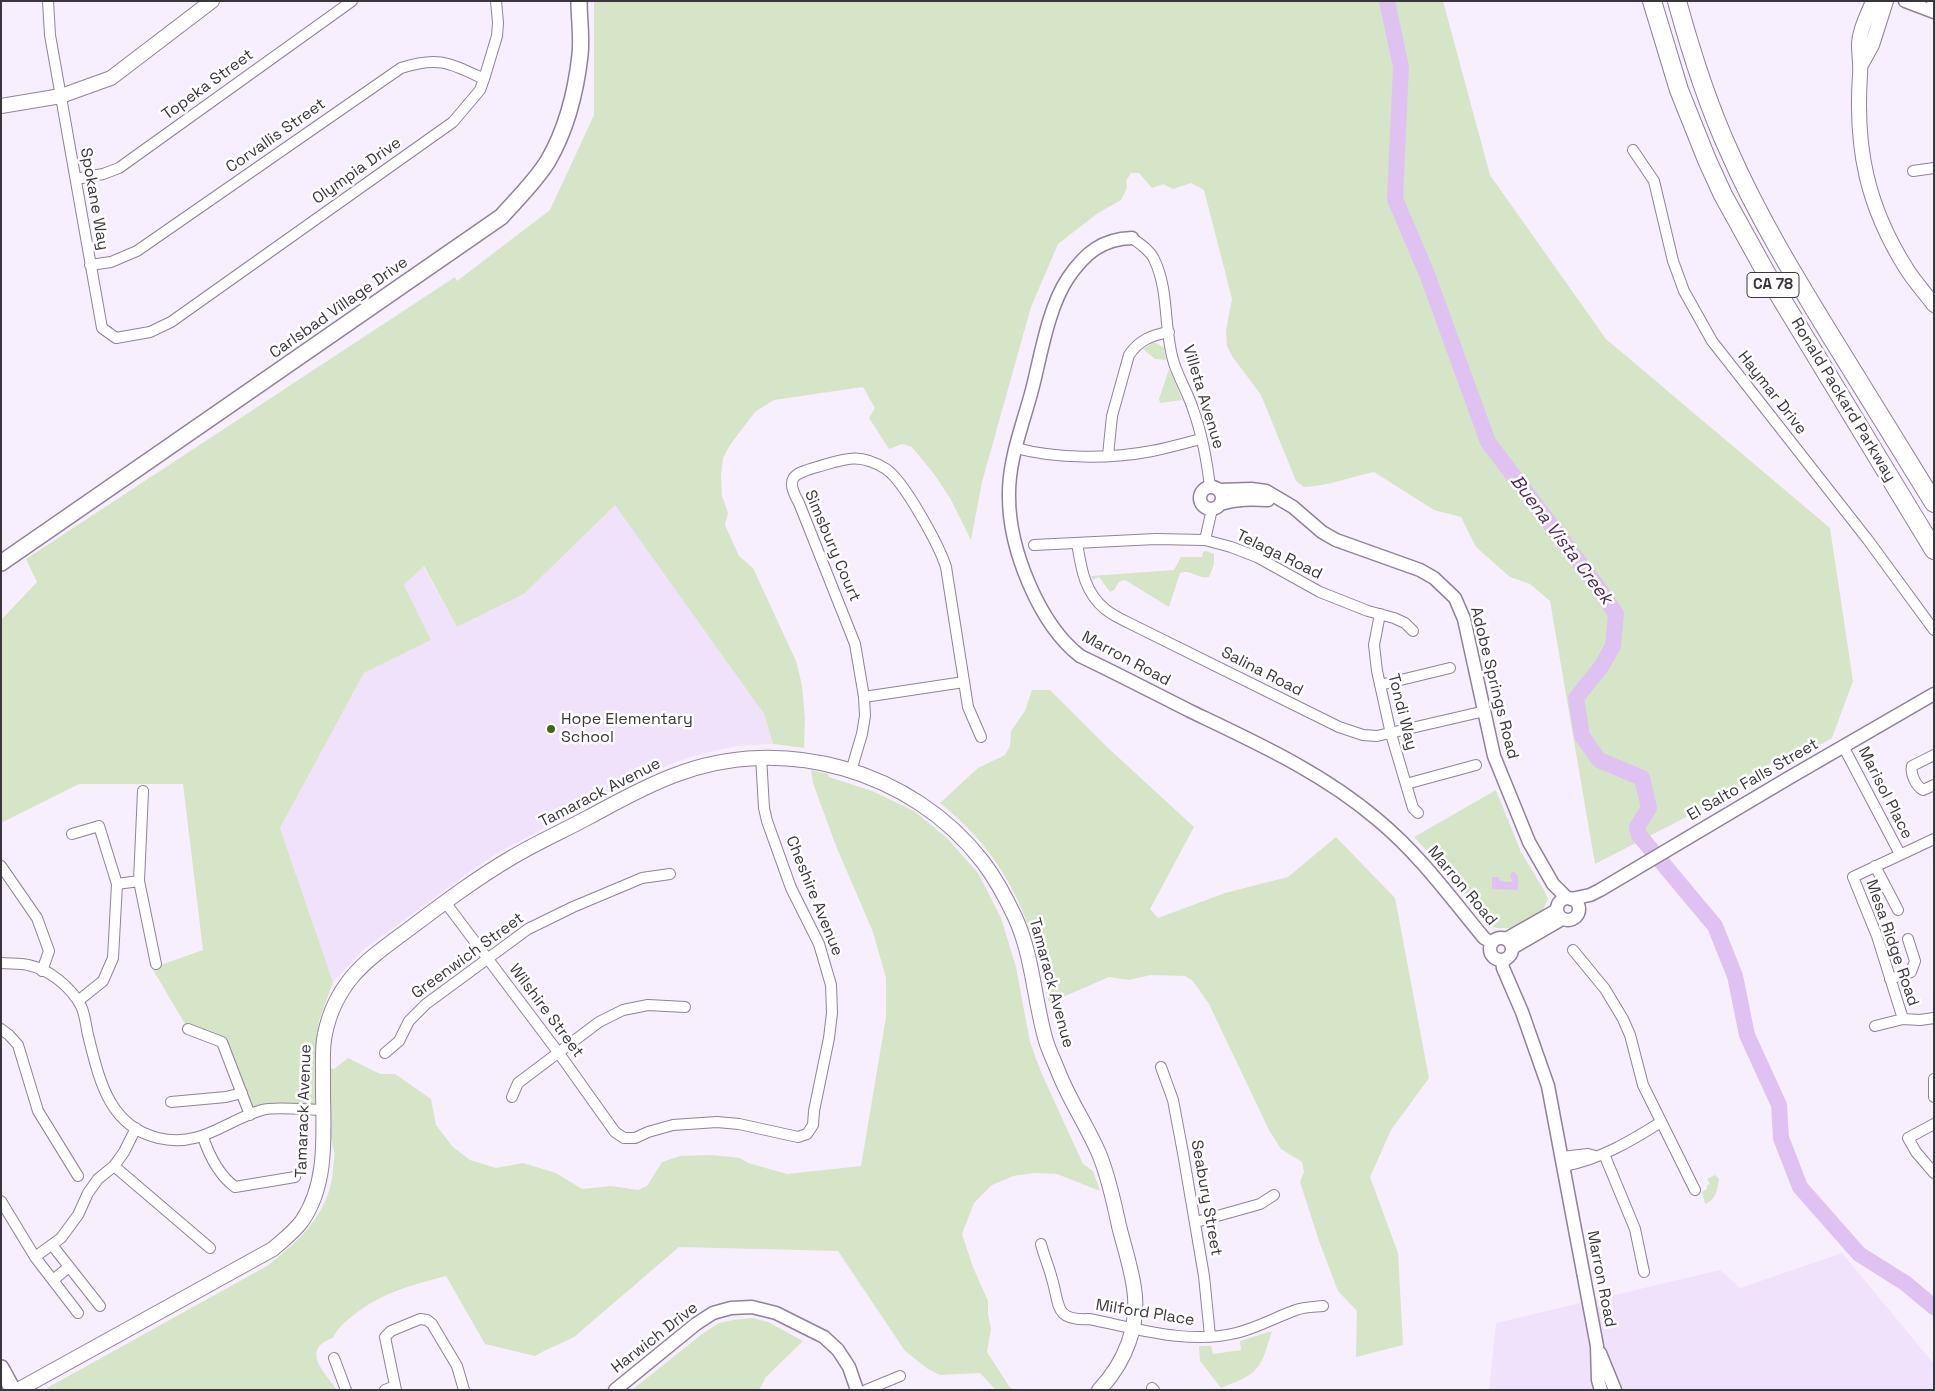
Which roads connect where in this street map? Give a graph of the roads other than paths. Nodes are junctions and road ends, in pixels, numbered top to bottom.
1 (48, 1) edge
2 (212, 1) edge
3 (352, 1) edge
4 (496, 1) edge
5 (579, 1) edge
6 (1652, 1) edge
7 (1678, 1) edge
8 (1873, 1) edge
9 (1886, 1) edge
10 (1904, 1) edge
11 (1934, 12) edge
12 (1861, 65) junction
13 (484, 79) junction
14 (61, 96) junction
15 (1, 106) edge
16 (1633, 150) dead end
17 (1934, 168) edge
18 (1913, 170) dead end
19 (76, 179) junction
20 (1132, 238) joint
21 (90, 265) junction
22 (1934, 305) edge
23 (170, 322) joint
24 (1169, 332) junction
25 (1201, 439) junction
26 (1016, 448) junction
27 (1108, 455) junction
28 (1215, 488) junction
29 (1275, 498) junction
30 (1934, 503) edge
31 (1216, 506) junction
32 (1205, 540) junction
33 (1077, 542) junction
34 (1034, 545) dead end
35 (1934, 550) edge
36 (1, 563) edge
37 (1380, 614) junction
38 (1934, 630) edge
39 (1413, 631) dead end
40 (1450, 668) dead end
41 (964, 682) junction
42 (1380, 685) junction
43 (1934, 694) edge
44 (864, 697) junction
45 (1485, 711) junction
46 (1391, 734) junction
47 (981, 736) dead end
48 (1844, 746) junction
49 (1934, 755) edge
50 (762, 756) junction
51 (1476, 765) dead end
52 (851, 771) junction
53 (1406, 784) junction
54 (1934, 785) edge
55 (143, 791) dead end
56 (1418, 813) dead end
57 (72, 834) dead end
58 (1934, 839) edge
59 (1900, 854) junction
60 (1, 866) edge
61 (1875, 866) junction
62 (670, 874) dead end
63 (138, 881) junction
64 (117, 884) junction
65 (1595, 893) junction
66 (445, 902) junction
67 (1563, 906) junction
68 (1579, 909) junction
69 (1898, 910) dead end
70 (1908, 939) dead end
71 (1492, 943) junction
72 (1509, 944) junction
73 (1573, 950) dead end
74 (488, 959) junction
75 (1502, 960) junction
76 (1, 963) edge
77 (156, 964) dead end
78 (42, 971) junction
79 (1890, 979) junction
80 (78, 1001) junction
81 (684, 1007) dead end
82 (1934, 1018) edge
83 (1903, 1019) junction
84 (1876, 1026) dead end
85 (1, 1029) edge
86 (188, 1030) dead end
87 (558, 1052) junction
88 (385, 1053) dead end
89 (1161, 1068) dead end
90 (1934, 1079) edge
91 (242, 1093) junction
92 (1934, 1097) edge
93 (512, 1098) dead end
94 (171, 1102) dead end
95 (323, 1110) junction
96 (250, 1115) junction
97 (1662, 1122) junction
98 (1934, 1124) edge
99 (136, 1128) junction
100 (203, 1137) junction
101 (624, 1138) joint
102 (1599, 1155) junction
103 (1563, 1162) junction
104 (114, 1166) junction
105 (1934, 1173) edge
106 (78, 1176) dead end
107 (295, 1177) dead end
108 (1695, 1190) dead end
109 (1274, 1194) dead end
110 (1, 1201) edge
111 (1196, 1222) junction
112 (1041, 1244) dead end
113 (52, 1245) junction
114 (210, 1248) dead end
115 (35, 1257) junction
116 (69, 1267) junction
117 (1644, 1272) dead end
118 (53, 1280) junction
119 (100, 1306) dead end
120 (1323, 1306) dead end
121 (78, 1313) dead end
122 (1133, 1327) junction
123 (1210, 1336) junction
124 (1597, 1346) junction
125 (334, 1358) dead end
126 (1, 1368) edge
127 (900, 1376) dead end
128 (392, 1389) edge
129 (13, 1390) edge
130 (18, 1390) edge
131 (346, 1390) edge
132 (464, 1390) edge
133 (615, 1390) edge
134 (857, 1390) edge
135 (866, 1390) edge
136 (1099, 1390) edge
137 (1601, 1390) edge
138 (1615, 1390) edge

1 - 14 street, Spokane Way
2 - 14 main road
3 - 19 street, Topeka Street
4 - 13 street, Olympia Drive
5 - 36 main road, Carlsbad Village Drive
6 - 35 highway, Ronald Packard Parkway / CA 78
7 - 30 highway, Ronald Packard Parkway / CA 78
8 - 12 main road
9 - 12 main road
10 - 11 street
12 - 22 main road
13 - 21 street, Corvallis Street
13 - 23 street, Olympia Drive
14 - 15 main road
14 - 19 street, Spokane Way
16 - 38 street, Haymar Drive
17 - 18 street
19 - 21 street, Spokane Way
20 - 24 street, Villeta Avenue
20 - 26 street, Marron Road
21 - 23 street, Spokane Way
24 - 25 street, Villeta Avenue
24 - 27 street
25 - 27 street
25 - 28 street, Villeta Avenue
26 - 27 street
26 - 71 street, Marron Road
28 - 29 street, Adobe Springs Road
28 - 31 street
28 - 31 street
29 - 31 street, Adobe Springs Road
29 - 45 street, Adobe Springs Road
31 - 32 street
32 - 33 street, Telaga Road
32 - 37 street, Telaga Road
33 - 34 street, Telaga Road
33 - 46 street, Salina Road
37 - 39 street, Telaga Road
37 - 42 street, Tondi Way
40 - 42 street
41 - 44 street
41 - 44 street, Simsbury Court
41 - 47 street, Simsbury Court
42 - 46 street, Tondi Way
43 - 48 street, El Salto Falls Street
44 - 52 street, Simsbury Court
45 - 46 street, Salina Road
45 - 67 street, Adobe Springs Road
46 - 53 street, Tondi Way
48 - 59 street, Marisol Place
48 - 65 street, El Salto Falls Street
49 - 54 street
50 - 52 main road, Tamarack Avenue
50 - 66 main road, Tamarack Avenue
50 - 101 street, Cheshire Avenue
51 - 53 street
52 - 122 main road, Tamarack Avenue
53 - 56 street, Tondi Way
55 - 63 street
57 - 64 street
58 - 59 street
59 - 61 street
60 - 78 street
61 - 69 street
61 - 79 street, Mesa Ridge Road
62 - 74 street, Greenwich Street
63 - 64 street
63 - 77 street
64 - 80 street
65 - 67 street, El Salto Falls Street
65 - 68 street, El Salto Falls Street
66 - 74 street, Wilshire Street
66 - 95 main road, Tamarack Avenue
67 - 68 street
67 - 68 street
67 - 72 street, El Salto Falls Street
70 - 79 street
71 - 72 street
71 - 75 street
72 - 75 street
73 - 97 street
74 - 87 street, Wilshire Street
74 - 88 street, Greenwich Street
75 - 103 street, Marron Road
76 - 78 street
78 - 80 street
79 - 83 street, Mesa Ridge Road
80 - 99 street
81 - 87 street
82 - 83 street
83 - 84 street
85 - 106 street
86 - 91 street
87 - 93 street
87 - 101 street, Wilshire Street
89 - 111 street, Seabury Street
90 - 92 street
91 - 94 street
91 - 96 street
95 - 96 street
95 - 130 main road, Tamarack Avenue
96 - 100 street
97 - 102 street
97 - 108 street
98 - 105 street
99 - 100 street
99 - 104 street
100 - 107 street
102 - 103 street
102 - 117 street
103 - 124 street, Marron Road
104 - 113 street
104 - 114 street
109 - 111 street
110 - 115 street
111 - 123 street, Seabury Street
112 - 122 street, Milford Place
113 - 115 street
113 - 116 street
115 - 118 street
116 - 118 street
116 - 119 street
118 - 121 street
120 - 123 street, Milford Place
122 - 123 street, Milford Place
122 - 136 main road, Tamarack Avenue
124 - 137 street, Marron Road
124 - 138 street, Marron Road
125 - 131 street
126 - 129 main road
127 - 135 street
128 - 132 street
133 - 134 street, Harwich Drive

